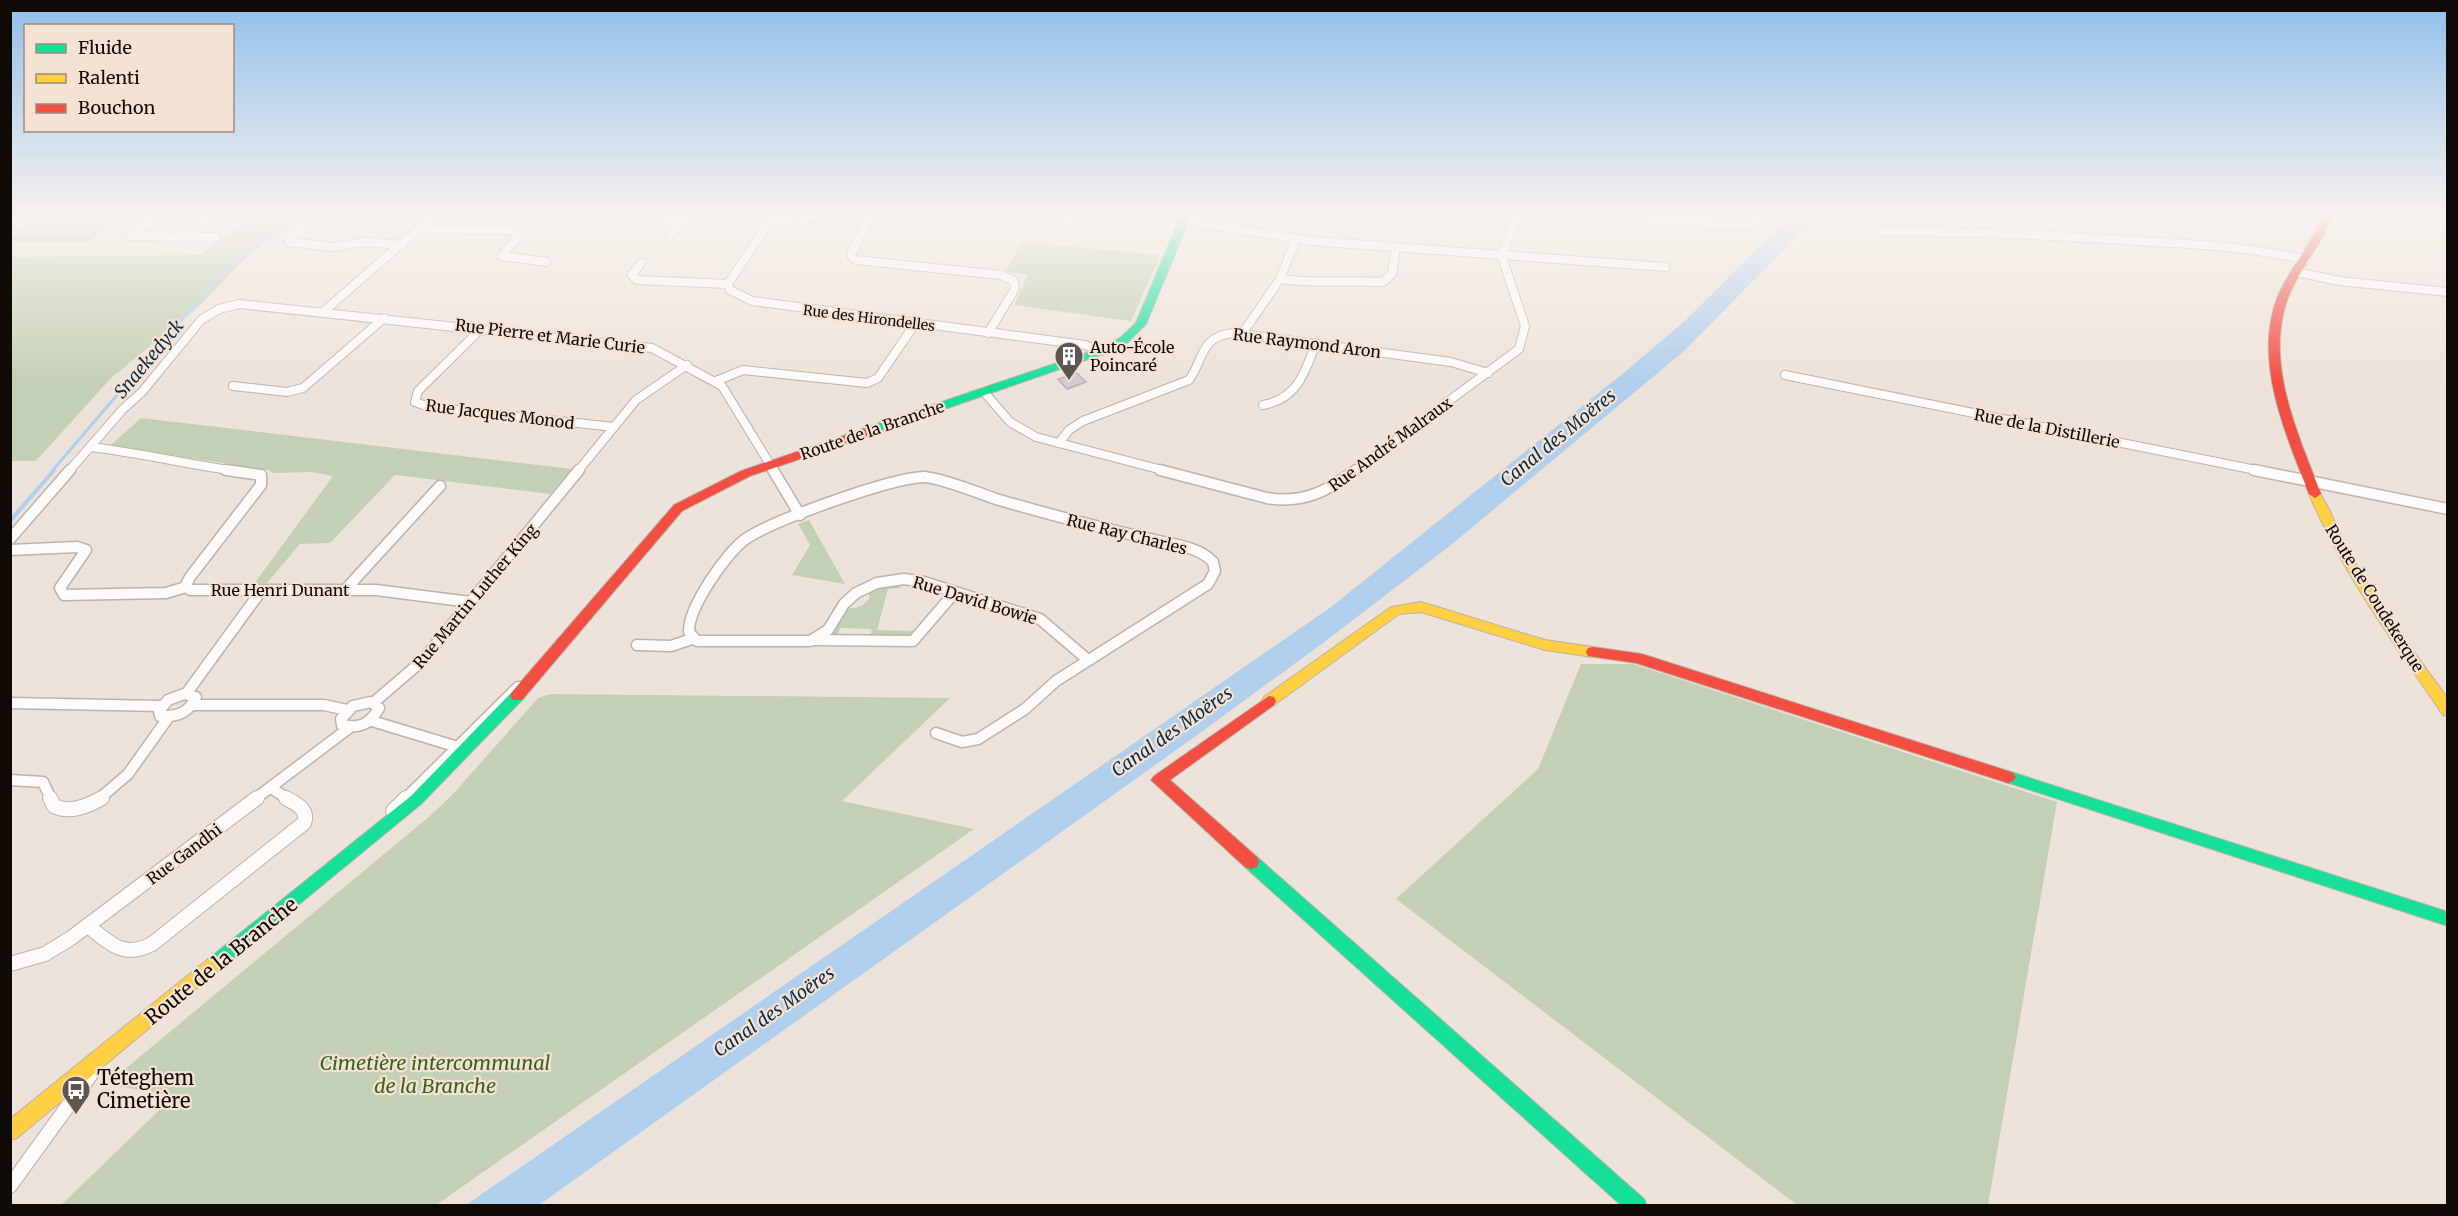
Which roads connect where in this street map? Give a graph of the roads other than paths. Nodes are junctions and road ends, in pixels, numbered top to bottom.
1 (373, 270) edge
2 (636, 270) edge
3 (737, 270) edge
4 (950, 270) edge
5 (1164, 270) edge
6 (1284, 270) edge
7 (1392, 270) edge
8 (1507, 270) edge
9 (2297, 272) joint
10 (1280, 279) junction
11 (728, 284) junction
12 (2448, 292) edge
13 (324, 312) junction
14 (384, 318) junction
15 (915, 324) junction
16 (482, 328) junction
17 (988, 333) junction
18 (1242, 334) junction
19 (1316, 344) junction
20 (1102, 351) junction
21 (687, 365) junction
22 (1488, 373) junction
23 (1785, 375) dead end
24 (716, 381) junction
25 (233, 386) dead end
26 (984, 392) junction
27 (1263, 405) dead end
28 (615, 427) junction
29 (1059, 443) junction
30 (91, 447) junction
31 (770, 464) junction
32 (2310, 480) junction
33 (440, 486) dead end
34 (2448, 509) edge
35 (800, 515) junction
36 (10, 540) edge
37 (10, 550) edge
38 (186, 586) junction
39 (345, 590) junction
40 (261, 591) junction
41 (955, 592) junction
42 (470, 602) junction
43 (692, 639) junction
44 (814, 640) junction
45 (637, 645) dead end
46 (1088, 660) junction
47 (186, 694) junction
48 (10, 703) edge
49 (373, 703) junction
50 (194, 705) junction
51 (161, 706) junction
52 (347, 710) junction
53 (2448, 711) edge
54 (168, 718) junction
55 (372, 721) junction
56 (349, 728) junction
57 (936, 733) dead end
58 (462, 748) junction
59 (10, 780) edge
60 (271, 788) junction
61 (2448, 919) edge
62 (87, 926) junction
63 (10, 964) edge
64 (106, 1055) junction
65 (10, 1131) edge
66 (10, 1186) edge
67 (1637, 1206) edge

1 - 13 street
2 - 11 street
3 - 11 street
4 - 17 street
5 - 20 street, Route de la Branche
6 - 10 street
7 - 10 street
8 - 22 street, Rue André Malraux
9 - 12 street
9 - 32 street, Route de Coudekerque
10 - 18 street
11 - 15 street, Rue des Hirondelles
13 - 14 street, Rue Pierre et Marie Curie
13 - 30 street, Rue Pierre et Marie Curie
14 - 16 street, Rue Pierre et Marie Curie
14 - 25 street
15 - 17 street, Rue des Hirondelles
15 - 24 street
16 - 21 street, Rue Pierre et Marie Curie
16 - 28 street, Rue Jacques Monod
17 - 20 street, Rue des Hirondelles
18 - 19 street, Rue Raymond Aron
18 - 29 street, Rue Raymond Aron
19 - 22 street, Rue Raymond Aron
19 - 27 street
20 - 26 street, Route de la Branche
21 - 24 street, Rue Pierre et Marie Curie
21 - 28 street, Rue Martin Luther King
22 - 29 street, Rue André Malraux
23 - 32 street, Rue de la Distillerie
24 - 31 street, Rue Pierre et Marie Curie
26 - 29 street, Rue André Malraux
26 - 31 street, Route de la Branche
28 - 42 street, Rue Martin Luther King
30 - 36 street, Rue Pierre et Marie Curie
30 - 38 street, Rue Henri Dunant
31 - 35 street
31 - 58 street, Route de la Branche
32 - 34 street, Rue de la Distillerie
32 - 53 street, Route de Coudekerque
33 - 39 street
35 - 43 street
35 - 46 street, Rue Ray Charles
37 - 38 street
38 - 40 street, Rue Henri Dunant
39 - 40 street, Rue Henri Dunant
39 - 42 street, Rue Henri Dunant
40 - 47 street
41 - 44 street
41 - 44 street, Rue David Bowie
41 - 46 street, Rue David Bowie
42 - 49 street, Rue Martin Luther King
43 - 44 street
43 - 45 street
46 - 57 street, Rue Ray Charles
47 - 50 street
47 - 51 street
48 - 51 street
49 - 52 street
49 - 55 street
50 - 52 street
50 - 54 street
51 - 54 street
52 - 56 street
54 - 59 street
55 - 56 street
55 - 58 street
56 - 60 street, Rue Gandhi
58 - 64 street, Route de la Branche
60 - 62 street, Rue Gandhi
60 - 62 street
61 - 67 street
62 - 63 street, Rue Gandhi
64 - 65 street, Route de la Branche
64 - 66 street, Route de la Branche

